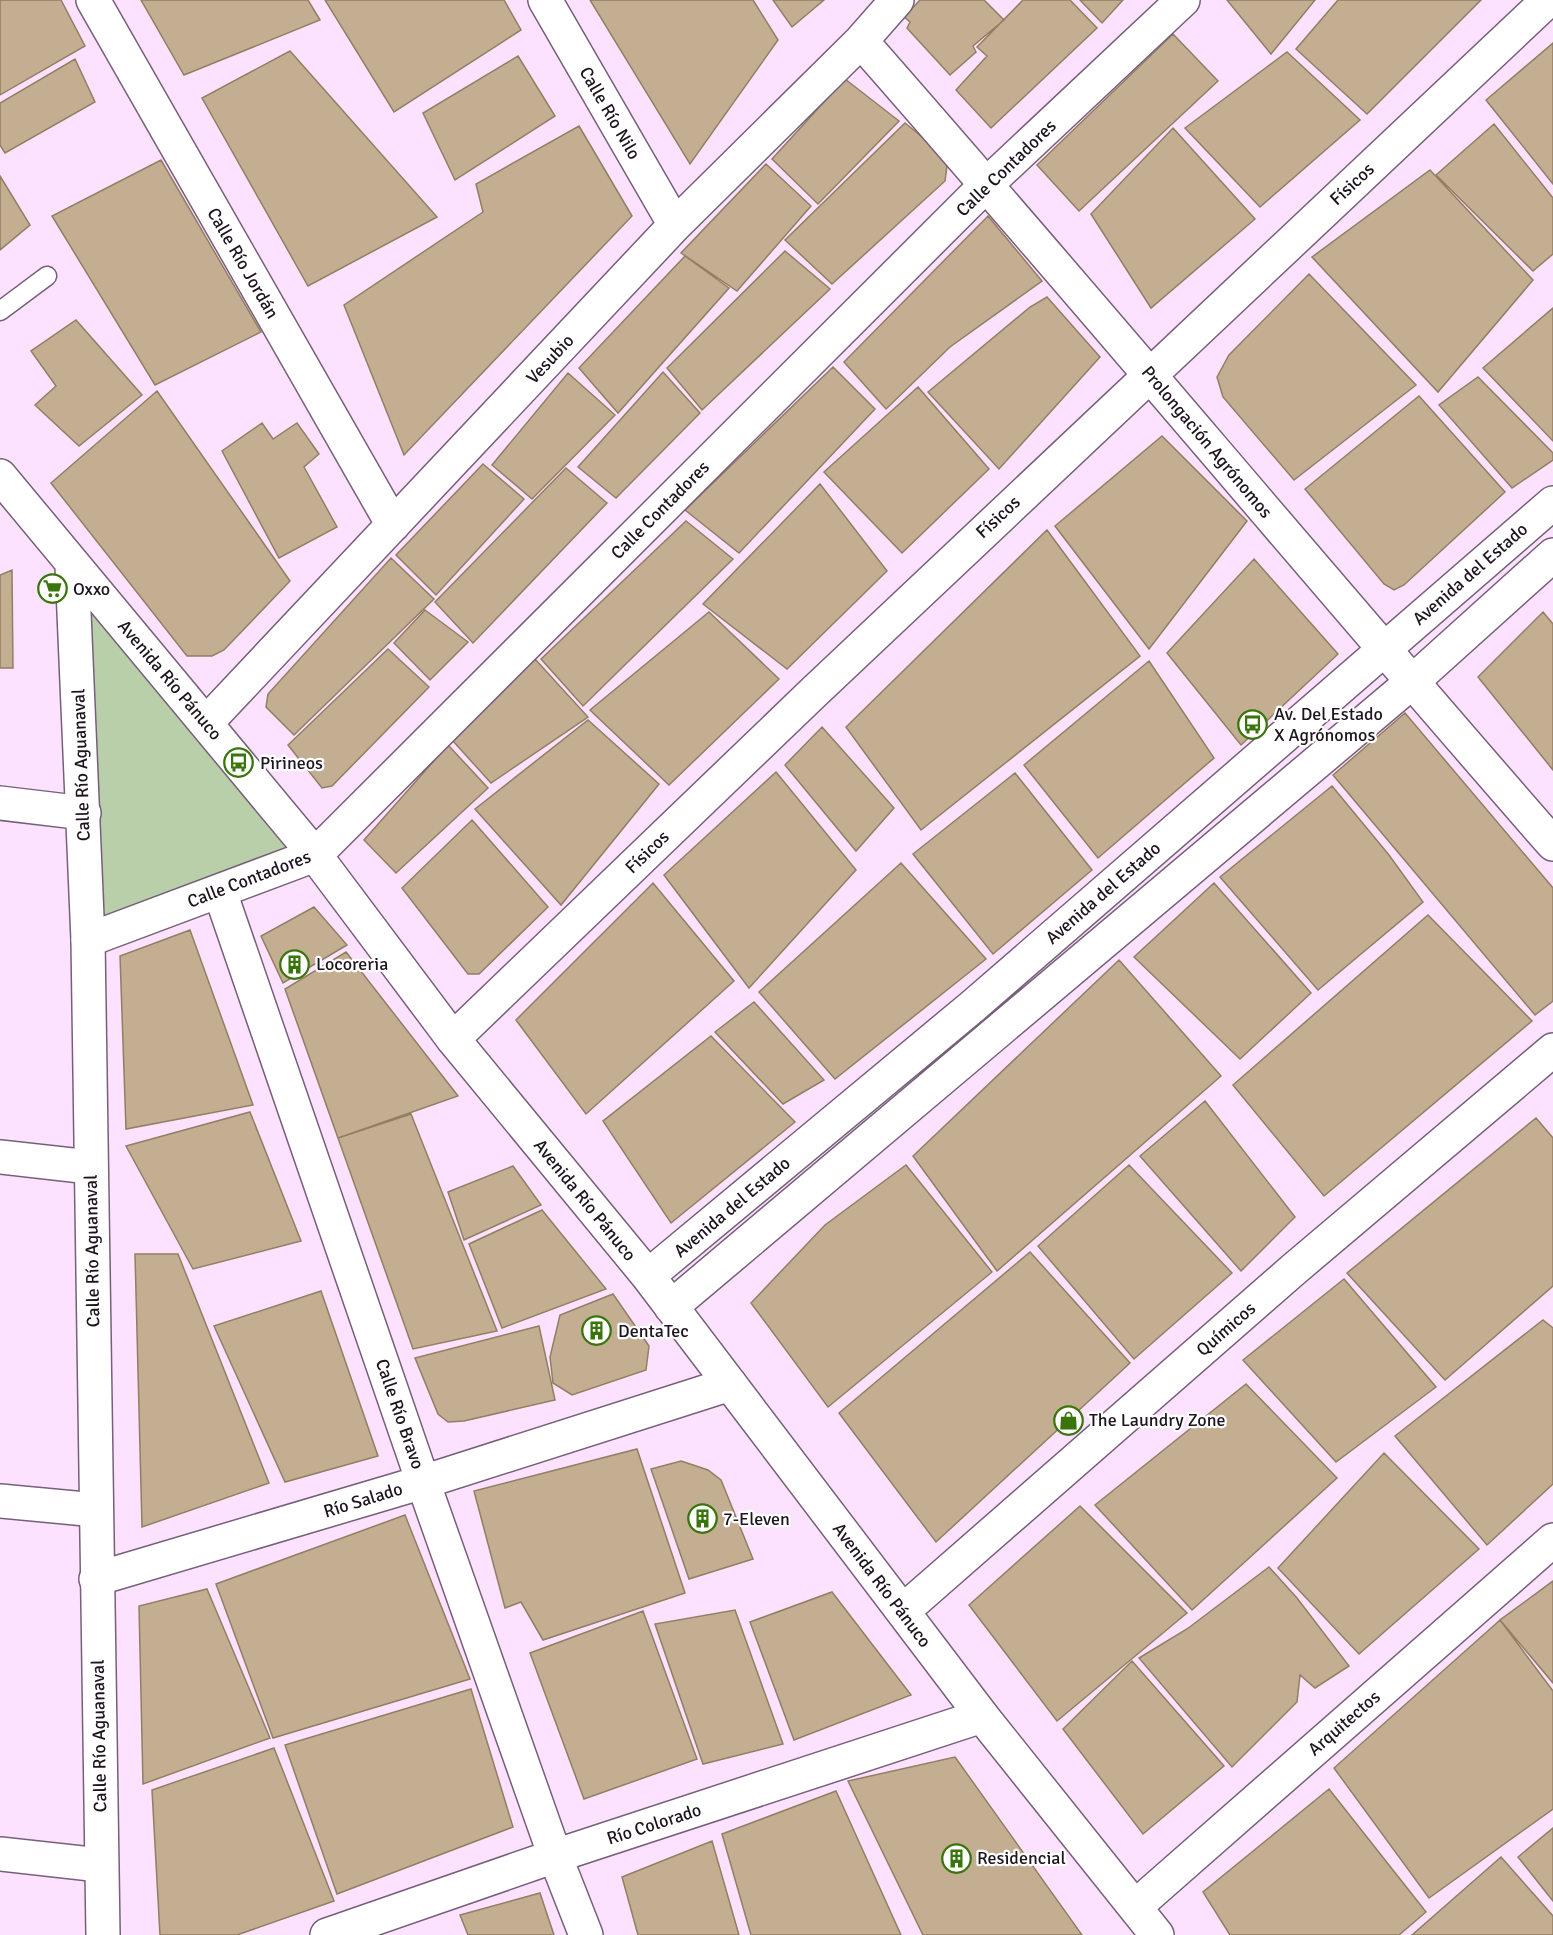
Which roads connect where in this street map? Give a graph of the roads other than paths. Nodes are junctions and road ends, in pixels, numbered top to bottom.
1 (93, 0) edge
2 (545, 0) edge
3 (897, 0) edge
4 (1184, 0) edge
5 (1548, 0) edge
6 (861, 41) junction
7 (987, 184) junction
8 (675, 225) junction
9 (47, 276) dead end
10 (0, 312) edge
11 (1150, 373) junction
12 (0, 476) edge
13 (1553, 503) edge
14 (393, 525) junction
15 (1553, 555) edge
16 (72, 566) junction
17 (1382, 650) junction
18 (1412, 682) junction
19 (207, 722) junction
20 (0, 803) edge
21 (84, 813) junction
22 (1553, 844) edge
23 (315, 855) junction
24 (220, 892) junction
25 (88, 940) junction
26 (453, 1039) junction
27 (1553, 1050) edge
28 (0, 1157) edge
29 (90, 1167) junction
30 (648, 1276) junction
31 (671, 1307) junction
32 (730, 1384) junction
33 (423, 1482) junction
34 (0, 1501) edge
35 (96, 1510) junction
36 (1553, 1540) edge
37 (96, 1579) junction
38 (903, 1611) junction
39 (981, 1716) junction
40 (0, 1854) edge
41 (555, 1856) junction
42 (100, 1866) junction
43 (1136, 1906) junction
44 (103, 1935) edge
45 (327, 1935) edge
46 (586, 1935) edge
47 (1157, 1935) edge

1 - 14 street, Calle Río Jordán
2 - 8 street, Calle Río Nilo
3 - 6 street, Vesubio
4 - 7 street, Calle Contadores
5 - 11 street, Físicos
6 - 7 street, Prolongación Agrónomos
6 - 8 street, Vesubio
7 - 11 street, Prolongación Agrónomos
7 - 23 street, Calle Contadores
8 - 14 street, Vesubio
9 - 10 lane
11 - 17 street, Prolongación Agrónomos
11 - 26 street, Físicos
12 - 16 street, Avenida Río Pánuco
13 - 17 street, Avenida del Estado
14 - 19 street, Vesubio
15 - 18 street, Avenida del Estado
16 - 19 street, Avenida Río Pánuco
16 - 21 street, Calle Río Aguanaval
17 - 18 street, Prolongación Agrónomos
17 - 30 street, Avenida del Estado
18 - 22 street, Prolongación Agrónomos
18 - 31 street, Avenida del Estado
19 - 23 street, Avenida Río Pánuco
20 - 21 street
21 - 25 street, Calle Río Aguanaval
23 - 24 street, Calle Contadores
23 - 26 street, Avenida Río Pánuco
24 - 25 street, Calle Contadores
24 - 33 street, Calle Río Bravo
25 - 29 street, Calle Río Aguanaval
26 - 30 street, Avenida Río Pánuco
27 - 38 street, Químicos
28 - 29 street
29 - 35 street, Calle Río Aguanaval
30 - 31 street, Avenida Río Pánuco
31 - 32 street, Avenida Río Pánuco
32 - 33 street, Río Salado
32 - 38 street, Avenida Río Pánuco
33 - 37 street, Río Salado
33 - 41 street, Calle Río Bravo
34 - 35 street
35 - 37 street, Calle Río Aguanaval
36 - 43 street, Arquitectos
37 - 42 street, Calle Río Aguanaval
38 - 39 street, Avenida Río Pánuco
39 - 41 street, Río Colorado
39 - 43 street, Avenida Río Pánuco
40 - 42 street
41 - 45 street, Río Colorado
41 - 46 street, Calle Río Bravo
42 - 44 street, Calle Río Aguanaval
43 - 47 street, Avenida Río Pánuco

